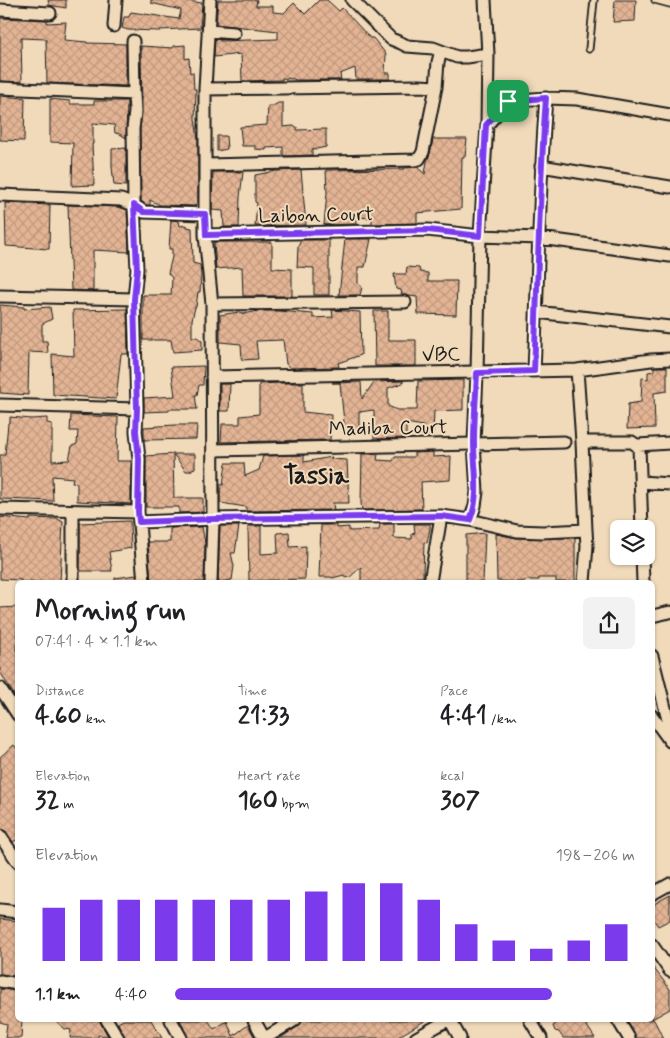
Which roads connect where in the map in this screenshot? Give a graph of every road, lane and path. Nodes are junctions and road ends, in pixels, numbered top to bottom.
1 (116, 0) edge
2 (210, 0) edge
3 (352, 0) edge
4 (485, 0) edge
5 (594, 0) edge
6 (655, 0) edge
7 (670, 4) edge
8 (18, 5) edge
9 (0, 10) edge
10 (50, 13) dead end
11 (114, 26) dead end
12 (208, 31) junction
13 (234, 33) dead end
14 (133, 41) dead end
15 (589, 48) dead end
16 (441, 51) junction
17 (488, 54) junction
18 (436, 87) junction
19 (0, 88) edge
20 (205, 89) junction
21 (134, 94) junction
22 (546, 98) junction
23 (670, 115) edge
24 (486, 125) junction
25 (206, 165) junction
26 (541, 166) junction
27 (670, 187) edge
28 (0, 195) edge
29 (134, 205) junction
30 (205, 214) junction
31 (206, 235) junction
32 (480, 236) junction
33 (540, 238) junction
34 (670, 256) edge
35 (0, 296) edge
36 (134, 299) junction
37 (405, 302) dead end
38 (212, 304) junction
39 (536, 312) junction
40 (670, 327) edge
41 (670, 359) edge
42 (577, 370) junction
43 (534, 371) junction
44 (477, 373) junction
45 (212, 377) junction
46 (0, 404) edge
47 (137, 409) junction
48 (564, 442) dead end
49 (582, 442) junction
50 (670, 443) edge
51 (474, 444) junction
52 (638, 445) junction
53 (213, 450) junction
54 (640, 482) junction
55 (670, 484) edge
56 (0, 509) edge
57 (73, 512) junction
58 (441, 516) junction
59 (138, 518) junction
60 (213, 519) junction
61 (470, 520) junction
62 (642, 520) edge
63 (586, 530) junction
64 (642, 565) edge
65 (74, 580) edge
66 (144, 580) edge
67 (211, 580) edge
68 (430, 580) edge
69 (584, 580) edge
70 (643, 580) edge
71 (670, 612) edge
72 (655, 615) edge
73 (655, 662) edge
74 (664, 682) edge
75 (0, 689) edge
76 (15, 711) edge
77 (655, 720) edge
78 (670, 728) edge
79 (670, 741) edge
80 (1, 839) edge
81 (15, 858) edge
82 (670, 884) edge
83 (655, 892) edge
84 (0, 910) edge
85 (15, 912) edge
86 (655, 949) edge
87 (670, 971) edge
88 (0, 982) edge
89 (15, 984) edge
90 (108, 1022) edge
91 (172, 1022) edge
92 (255, 1022) edge
93 (292, 1022) edge
94 (445, 1022) edge
95 (450, 1022) edge
96 (531, 1022) edge
97 (619, 1022) edge
98 (118, 1038) edge
99 (181, 1038) edge
100 (265, 1038) edge
101 (416, 1038) edge
102 (460, 1038) edge
103 (542, 1038) edge
104 (629, 1038) edge

1 - 11 street
2 - 12 street
3 - 16 street
4 - 17 street
5 - 15 lane
6 - 7 lane
8 - 9 street
8 - 10 street
12 - 13 street
12 - 20 street
14 - 21 street
16 - 17 street
16 - 18 street
17 - 24 street
18 - 20 street
18 - 25 street
19 - 21 street
20 - 25 street
21 - 29 street
22 - 23 street
22 - 24 street
22 - 26 street
24 - 32 street
25 - 30 street
26 - 27 street
26 - 33 street
28 - 29 street
29 - 30 street
29 - 36 street
30 - 31 street
31 - 32 street, Laibon Court
31 - 38 street
32 - 33 street, Laibon Court
32 - 44 street
33 - 34 street, Laibon Court
33 - 39 street
35 - 36 street
36 - 47 street
37 - 38 street
38 - 45 street
39 - 40 street
39 - 43 street
41 - 42 street, VBC
42 - 43 street, VBC
42 - 49 street
43 - 44 street, VBC
44 - 45 street, VBC
44 - 51 street
45 - 53 street
46 - 47 street
47 - 59 street
48 - 51 street, Madiba Court
49 - 52 street
49 - 63 street
50 - 52 street
51 - 53 street, Madiba Court
51 - 61 street
52 - 54 street
53 - 60 street
54 - 55 street
54 - 62 street
56 - 57 street
57 - 59 street
57 - 65 street
58 - 60 street
58 - 61 street
58 - 68 street
59 - 60 street
59 - 66 street
60 - 67 street
61 - 63 street
63 - 69 street
64 - 70 street
71 - 72 street
73 - 74 street
74 - 78 street
75 - 76 street
77 - 79 street
80 - 81 street
82 - 83 street
84 - 85 street
86 - 87 street
88 - 89 street
90 - 98 street
91 - 99 street
92 - 100 street
93 - 100 street
94 - 101 street
95 - 102 street
96 - 103 street
97 - 104 street

